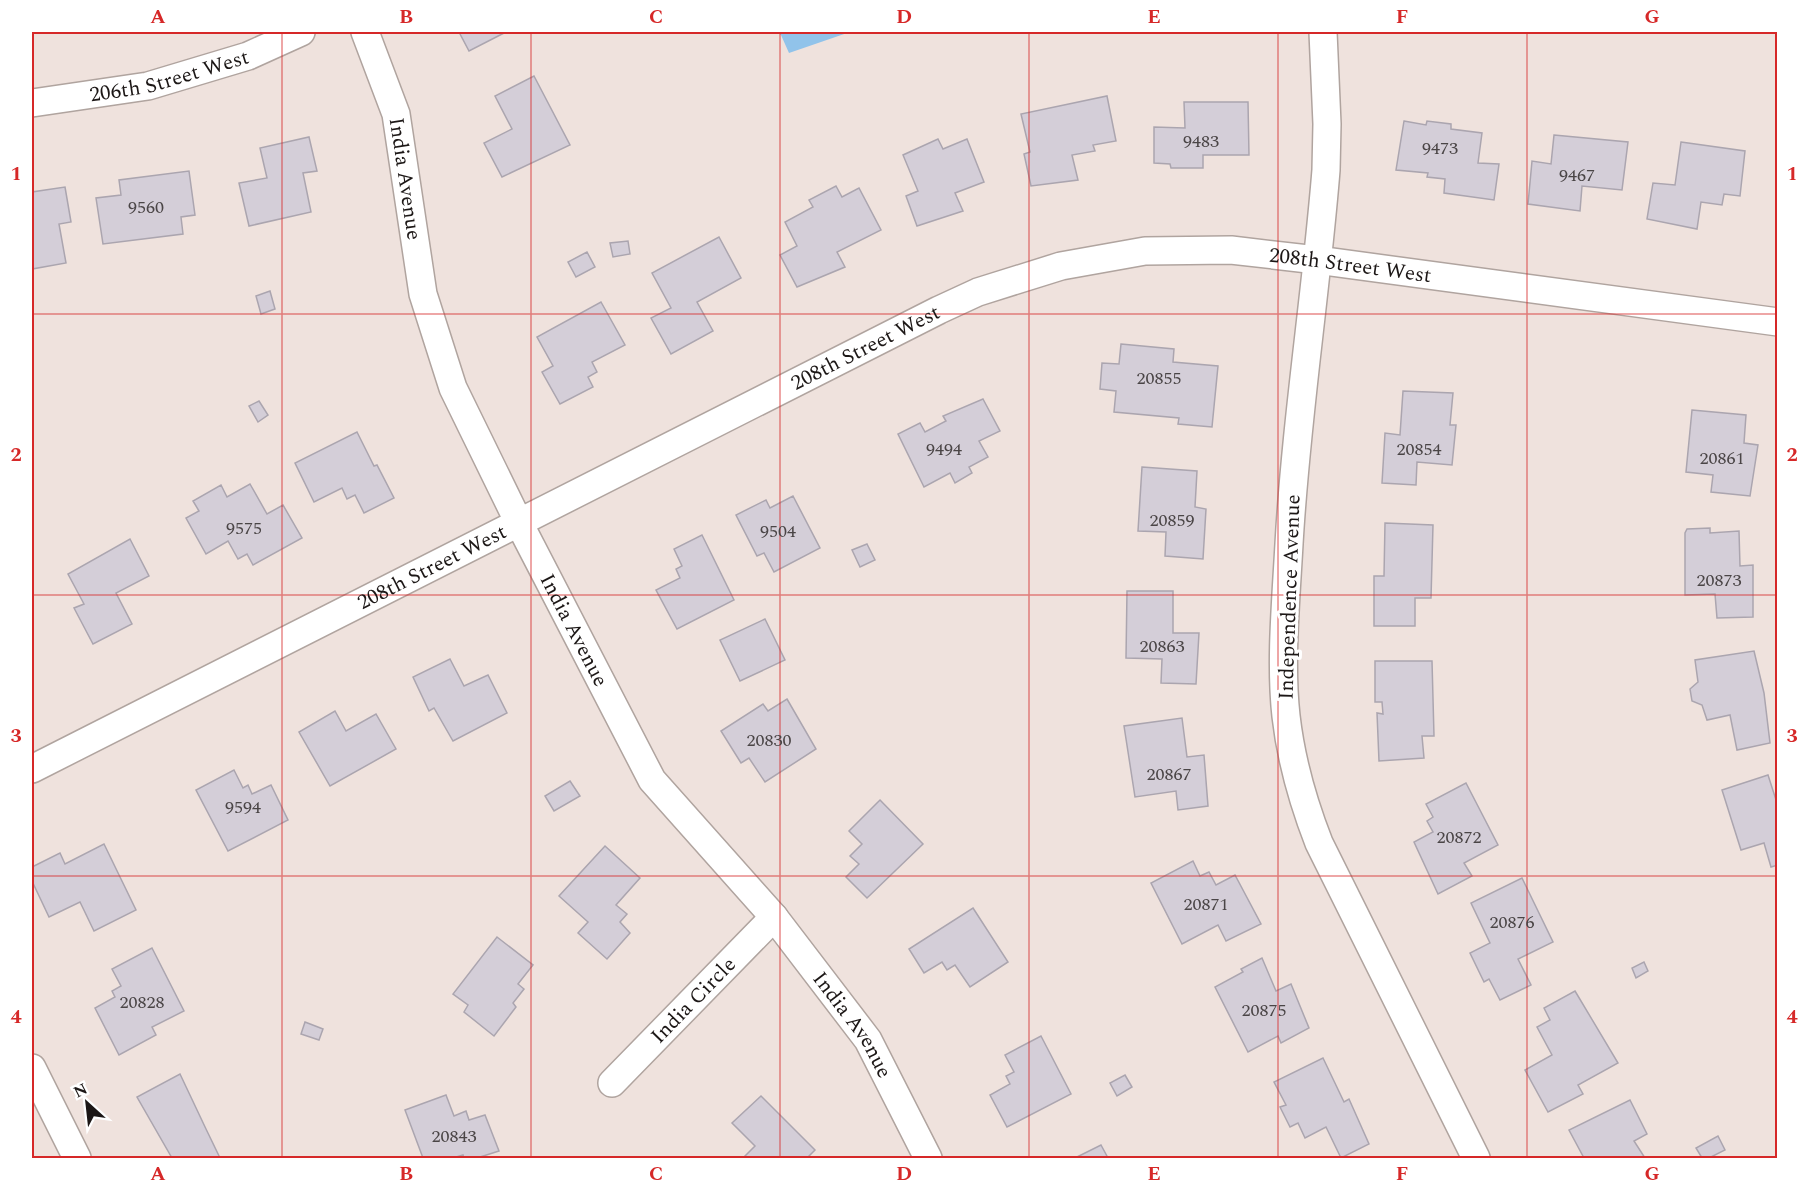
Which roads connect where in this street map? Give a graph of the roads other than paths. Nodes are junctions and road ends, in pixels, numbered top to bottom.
1 (301, 32) edge
2 (365, 32) edge
3 (1323, 32) edge
4 (32, 103) edge
5 (1317, 260) junction
6 (1778, 322) edge
7 (519, 523) junction
8 (32, 769) edge
9 (774, 917) junction
10 (32, 1068) edge
11 (612, 1083) dead end
12 (77, 1158) edge
13 (928, 1158) edge
14 (1476, 1158) edge

1 - 4 street, 206th Street West
2 - 7 street, India Avenue
3 - 5 street, Independence Avenue
5 - 6 street, 208th Street West
5 - 7 street, 208th Street West
5 - 14 street, Independence Avenue
7 - 8 street, 208th Street West
7 - 9 street, India Avenue
9 - 11 street, India Circle
9 - 13 street, India Avenue
10 - 12 street

